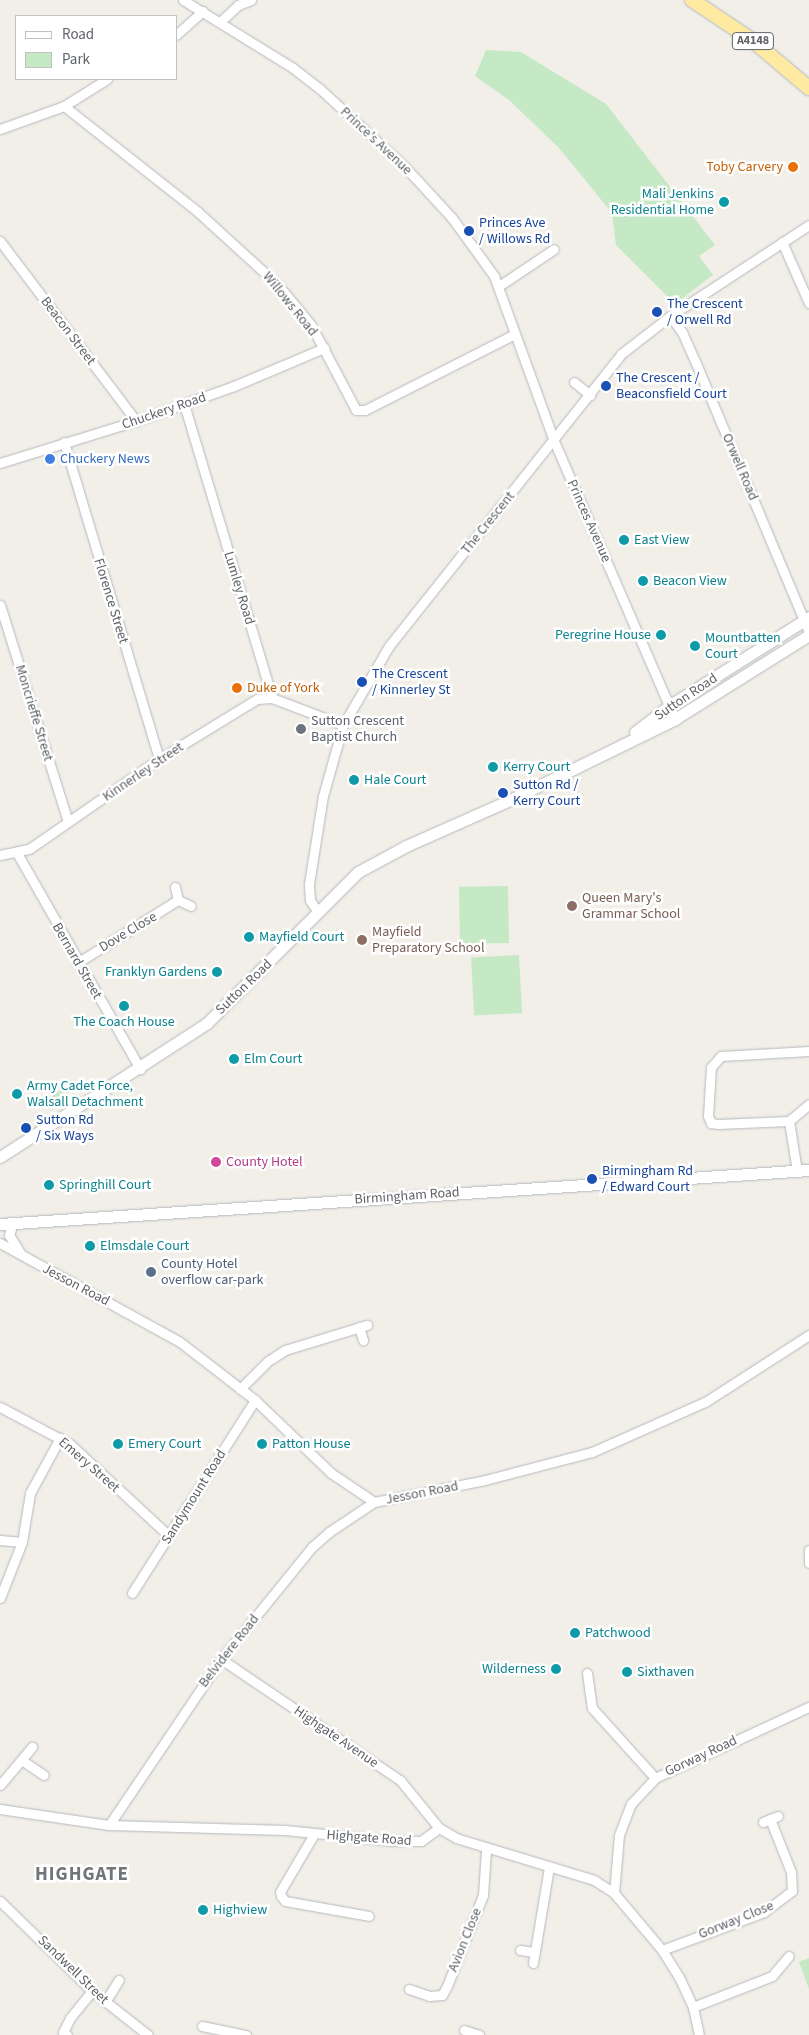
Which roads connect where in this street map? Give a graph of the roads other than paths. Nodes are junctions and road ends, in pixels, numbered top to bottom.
1 (182, 0) edge
2 (251, 0) edge
3 (692, 0) edge
4 (203, 11) junction
5 (221, 21) junction
6 (178, 32) edge
7 (105, 80) edge
8 (809, 88) edge
9 (64, 106) junction
10 (0, 130) edge
11 (809, 225) edge
12 (0, 241) edge
13 (782, 242) junction
14 (554, 248) dead end
15 (499, 286) junction
16 (809, 303) edge
17 (670, 316) junction
18 (515, 334) junction
19 (324, 348) junction
20 (574, 382) dead end
21 (590, 395) junction
22 (184, 404) junction
23 (136, 421) junction
24 (554, 441) junction
25 (64, 442) junction
26 (0, 463) edge
27 (0, 604) edge
28 (807, 619) edge
29 (809, 634) edge
30 (272, 698) junction
31 (669, 706) junction
32 (675, 719) junction
33 (343, 726) junction
34 (616, 747) junction
35 (159, 759) junction
36 (68, 822) junction
37 (17, 853) junction
38 (0, 855) edge
39 (175, 888) dead end
40 (178, 900) junction
41 (191, 906) dead end
42 (318, 912) junction
43 (78, 963) junction
44 (809, 1051) edge
45 (140, 1068) junction
46 (809, 1104) edge
47 (789, 1122) junction
48 (0, 1157) edge
49 (803, 1170) edge
50 (2, 1223) edge
51 (9, 1235) junction
52 (0, 1241) edge
53 (22, 1255) junction
54 (809, 1335) edge
55 (362, 1340) dead end
56 (240, 1389) junction
57 (255, 1400) junction
58 (0, 1406) edge
59 (60, 1438) junction
60 (374, 1502) junction
61 (169, 1536) junction
62 (0, 1540) edge
63 (22, 1542) junction
64 (809, 1550) edge
65 (809, 1563) edge
66 (132, 1593) dead end
67 (0, 1598) edge
68 (221, 1659) junction
69 (587, 1673) dead end
70 (809, 1707) edge
71 (32, 1747) dead end
72 (23, 1761) junction
73 (44, 1775) dead end
74 (655, 1778) junction
75 (0, 1785) edge
76 (0, 1809) edge
77 (770, 1819) dead end
78 (110, 1825) junction
79 (439, 1828) junction
80 (314, 1834) junction
81 (486, 1850) junction
82 (549, 1867) junction
83 (614, 1893) junction
84 (0, 1901) edge
85 (369, 1916) dead end
86 (520, 1950) dead end
87 (662, 1950) junction
88 (534, 1952) junction
89 (789, 1956) dead end
90 (533, 1963) dead end
91 (119, 1980) dead end
92 (409, 1989) dead end
93 (92, 1991) junction
94 (105, 2002) junction
95 (693, 2006) junction
96 (202, 2026) dead end
97 (464, 2030) dead end
98 (144, 2034) edge
99 (67, 2035) edge
100 (246, 2035) edge
101 (478, 2035) edge
102 (699, 2035) edge

1 - 4 street, Prince's Avenue
2 - 5 street
3 - 8 highway, A4148
4 - 5 street, Prince's Avenue
4 - 6 street
5 - 15 street, Prince's Avenue
7 - 9 street
9 - 10 street
9 - 19 street, Willows Road
11 - 13 street, The Crescent
12 - 23 street, Beacon Street
13 - 16 street
13 - 17 street, The Crescent
14 - 15 street
15 - 18 street, Prince's Avenue
17 - 21 street, The Crescent
17 - 28 street, Orwell Road
18 - 19 street, Willows Road
18 - 24 street, Princes Avenue
19 - 22 street, Chuckery Road
20 - 21 street
21 - 24 street, The Crescent
22 - 23 street, Chuckery Road
22 - 30 street, Lumley Road
23 - 25 street, Chuckery Road
24 - 31 street, Princes Avenue
24 - 33 street, The Crescent
25 - 26 street, Chuckery Road
25 - 35 street, Florence Street
27 - 36 street, Moncrieffe Street
28 - 29 street, Orwell Road
28 - 31 street, Sutton Road
29 - 32 street, Sutton Road
30 - 33 street
30 - 35 street, Kinnerley Street
31 - 32 street, Princes Avenue
31 - 34 street, Sutton Road
32 - 34 street, Sutton Road
33 - 42 street, The Crescent
34 - 42 street, Sutton Road
35 - 36 street, Kinnerley Street
36 - 37 street, Kinnerley Street
37 - 38 street, Kinnerley Street
37 - 43 street, Bernard Street
39 - 40 street
40 - 41 street
40 - 43 street, Dove Close
42 - 45 street, Sutton Road
43 - 45 street, Bernard Street
44 - 47 street
45 - 48 street, Sutton Road
46 - 47 street
47 - 49 street
49 - 50 street, Birmingham Road
50 - 51 street, Jesson Road
51 - 52 street
51 - 53 street, Jesson Road
52 - 53 street, Jesson Road
53 - 56 street, Jesson Road
54 - 60 street, Jesson Road
55 - 56 street
56 - 57 street, Jesson Road
57 - 60 street, Jesson Road
57 - 61 street, Sandymount Road
58 - 59 street, Emery Street
59 - 61 street, Emery Street
59 - 63 street
60 - 68 street, Belvidere Road
61 - 66 street, Sandymount Road
62 - 63 street
63 - 67 street
64 - 65 street
68 - 78 street, Belvidere Road
68 - 79 street, Highgate Avenue
69 - 74 street
70 - 74 street, Gorway Road
71 - 72 street
72 - 73 street
72 - 75 street
74 - 83 street, Gorway Road
76 - 78 street, Highgate Road
77 - 87 street, Gorway Close
78 - 80 street, Highgate Road
79 - 80 street, Highgate Road
79 - 81 street
80 - 85 street
81 - 82 street
81 - 92 street, Avion Close
82 - 83 street
82 - 88 street
83 - 87 street
84 - 93 street, Sandwell Street
86 - 88 street
87 - 95 street
88 - 90 street
89 - 95 street
91 - 94 street
93 - 94 street, Sandwell Street
93 - 99 street
94 - 98 street, Sandwell Street
95 - 102 street
96 - 100 street
97 - 101 street

